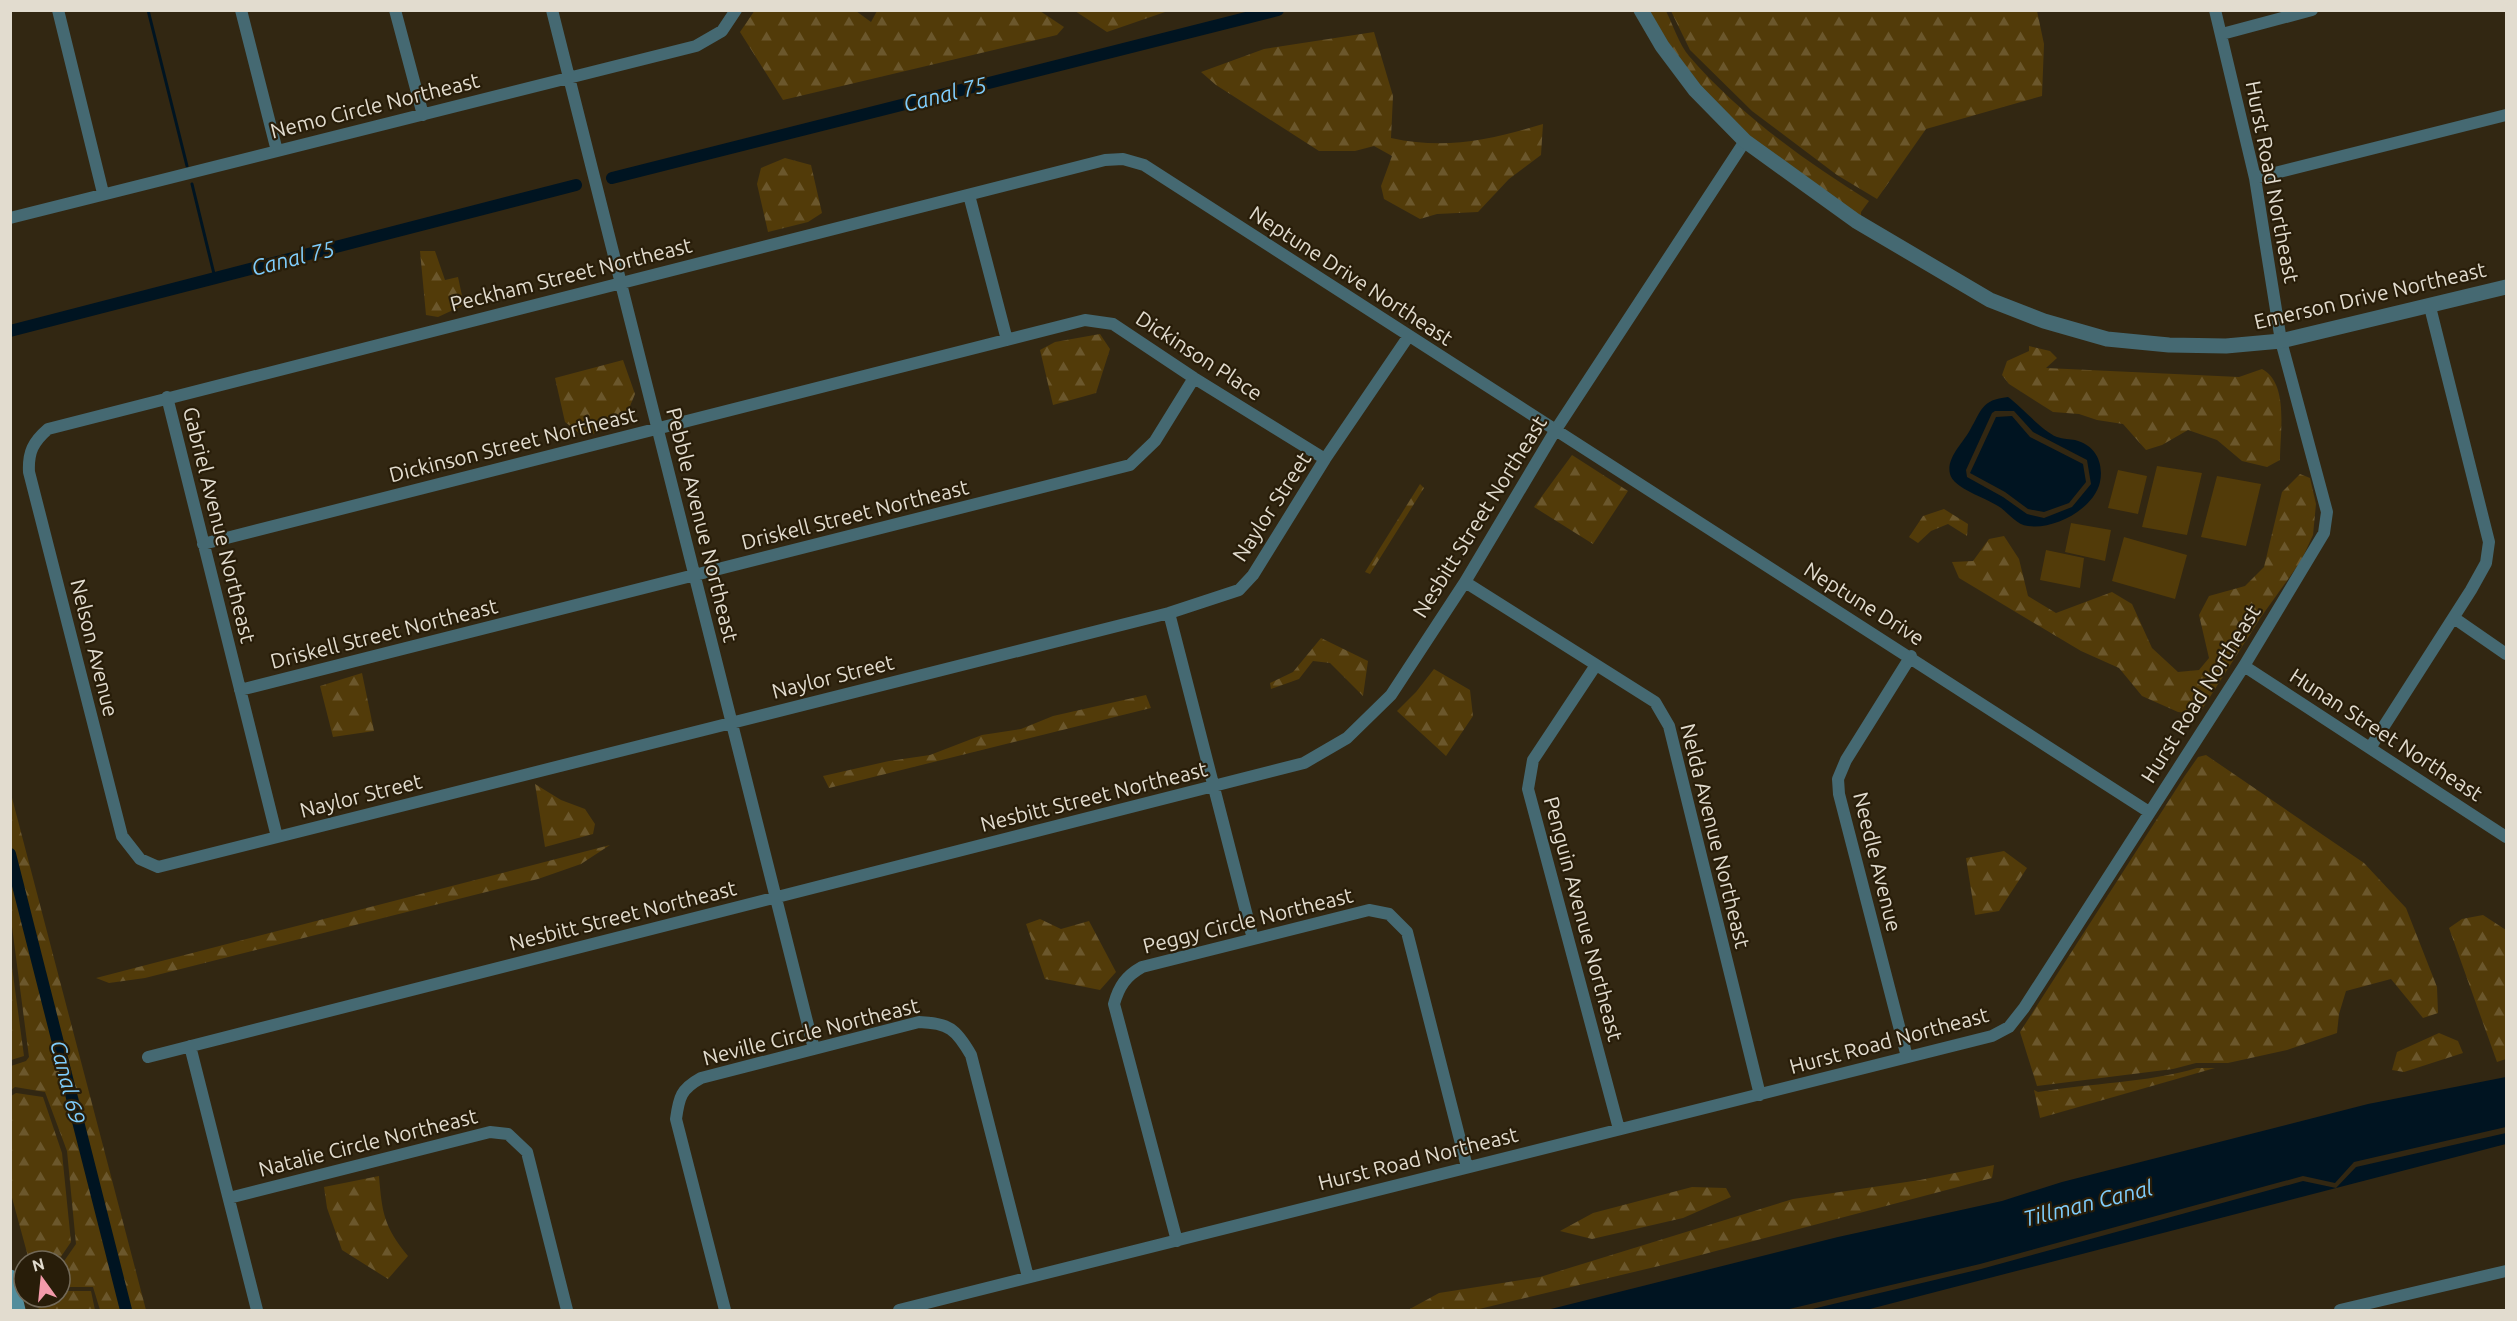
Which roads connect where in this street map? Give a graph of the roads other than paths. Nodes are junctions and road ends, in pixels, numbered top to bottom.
1 (58, 10) edge
2 (241, 10) edge
3 (395, 10) edge
4 (552, 10) edge
5 (736, 10) edge
6 (1641, 10) edge
7 (2215, 10) edge
8 (2312, 10) edge
9 (2222, 34) junction
10 (568, 78) junction
11 (423, 115) junction
12 (2506, 115) edge
13 (1745, 141) junction
14 (277, 151) junction
15 (1123, 159) joint
16 (2255, 178) junction
17 (103, 193) junction
18 (969, 195) junction
19 (10, 218) edge
20 (621, 282) junction
21 (2506, 287) edge
22 (2430, 307) junction
23 (1408, 338) junction
24 (1007, 340) junction
25 (2281, 341) junction
26 (1194, 378) junction
27 (167, 397) junction
28 (657, 428) junction
29 (1555, 431) junction
30 (35, 441) joint
31 (1325, 459) junction
32 (203, 544) junction
33 (695, 577) junction
34 (1465, 582) junction
35 (1169, 613) junction
36 (2454, 618) junction
37 (2506, 654) edge
38 (1911, 657) junction
39 (1596, 665) junction
40 (2244, 666) junction
41 (240, 690) junction
42 (731, 722) junction
43 (2370, 748) junction
44 (1215, 786) junction
45 (2149, 812) junction
46 (277, 837) junction
47 (2506, 837) edge
48 (140, 859) joint
49 (775, 897) junction
50 (1253, 939) junction
51 (190, 1047) junction
52 (814, 1049) junction
53 (148, 1057) dead end
54 (1907, 1057) junction
55 (1760, 1095) junction
56 (1619, 1129) junction
57 (1467, 1167) junction
58 (229, 1198) junction
59 (1177, 1241) junction
60 (2506, 1271) edge
61 (10, 1277) edge
62 (1028, 1277) junction
63 (2346, 1310) edge
64 (18, 1311) edge
65 (257, 1311) edge
66 (567, 1311) edge
67 (725, 1311) edge
68 (899, 1311) edge

1 - 17 street
2 - 14 street
3 - 11 street
4 - 10 street, Pebble Avenue Northeast
5 - 10 street, Nemo Circle Northeast
6 - 13 street, Emerson Drive Northeast
7 - 9 street, Hurst Road Northeast
8 - 9 street
9 - 16 street, Hurst Road Northeast
10 - 11 street, Nemo Circle Northeast
10 - 20 street, Pebble Avenue Northeast
11 - 14 street, Nemo Circle Northeast
12 - 16 street
13 - 25 street, Emerson Drive Northeast
13 - 29 street, Nesbitt Street Northeast
14 - 17 street, Nemo Circle Northeast
15 - 18 street, Peckham Street Northeast
15 - 23 street, Neptune Drive Northeast
16 - 25 street, Hurst Road Northeast
17 - 19 street, Nemo Circle Northeast
18 - 20 street, Peckham Street Northeast
18 - 24 street
20 - 27 street, Peckham Street Northeast
20 - 28 street, Pebble Avenue Northeast
21 - 22 street, Emerson Drive Northeast
22 - 25 street, Emerson Drive Northeast
22 - 36 street
23 - 29 street, Neptune Drive Northeast
23 - 31 street, Naylor Street
24 - 26 street, Dickinson Place
24 - 28 street, Dickinson Street Northeast
25 - 40 street, Hurst Road Northeast
26 - 31 street, Dickinson Place
26 - 33 street, Driskell Street Northeast
27 - 30 street, Peckham Street Northeast
27 - 32 street, Gabriel Avenue Northeast
28 - 32 street, Dickinson Street Northeast
28 - 33 street, Pebble Avenue Northeast
29 - 34 street, Nesbitt Street Northeast
29 - 38 street, Neptune Drive
30 - 48 street, Nelson Avenue
31 - 35 street, Naylor Street
32 - 41 street, Gabriel Avenue Northeast
33 - 41 street, Driskell Street Northeast
33 - 42 street, Pebble Avenue Northeast
34 - 39 street, Nelda Avenue Northeast
34 - 44 street, Nesbitt Street Northeast
35 - 42 street, Naylor Street
35 - 44 street
36 - 37 street
36 - 43 street
38 - 45 street, Neptune Drive
38 - 54 street, Needle Avenue
39 - 55 street, Nelda Avenue Northeast
39 - 56 street, Penguin Avenue Northeast
40 - 43 street, Hunan Street Northeast
40 - 45 street, Hurst Road Northeast
41 - 46 street, Gabriel Avenue Northeast
42 - 46 street, Naylor Street
42 - 49 street, Pebble Avenue Northeast
43 - 47 street, Hunan Street Northeast
44 - 49 street, Nesbitt Street Northeast
44 - 50 street
45 - 54 street, Hurst Road Northeast
46 - 48 street, Naylor Street
49 - 51 street, Nesbitt Street Northeast
49 - 52 street, Pebble Avenue Northeast
50 - 57 street, Peggy Circle Northeast
50 - 59 street, Peggy Circle Northeast
51 - 53 street, Nesbitt Street Northeast
51 - 58 street
52 - 62 street, Neville Circle Northeast
52 - 67 street, Neville Circle Northeast
54 - 55 street, Hurst Road Northeast
55 - 56 street, Hurst Road Northeast
56 - 57 street, Hurst Road Northeast
57 - 59 street, Hurst Road Northeast
58 - 65 street
58 - 66 street, Natalie Circle Northeast
59 - 62 street, Hurst Road Northeast
60 - 63 street
61 - 64 main road
62 - 68 street, Hurst Road Northeast

